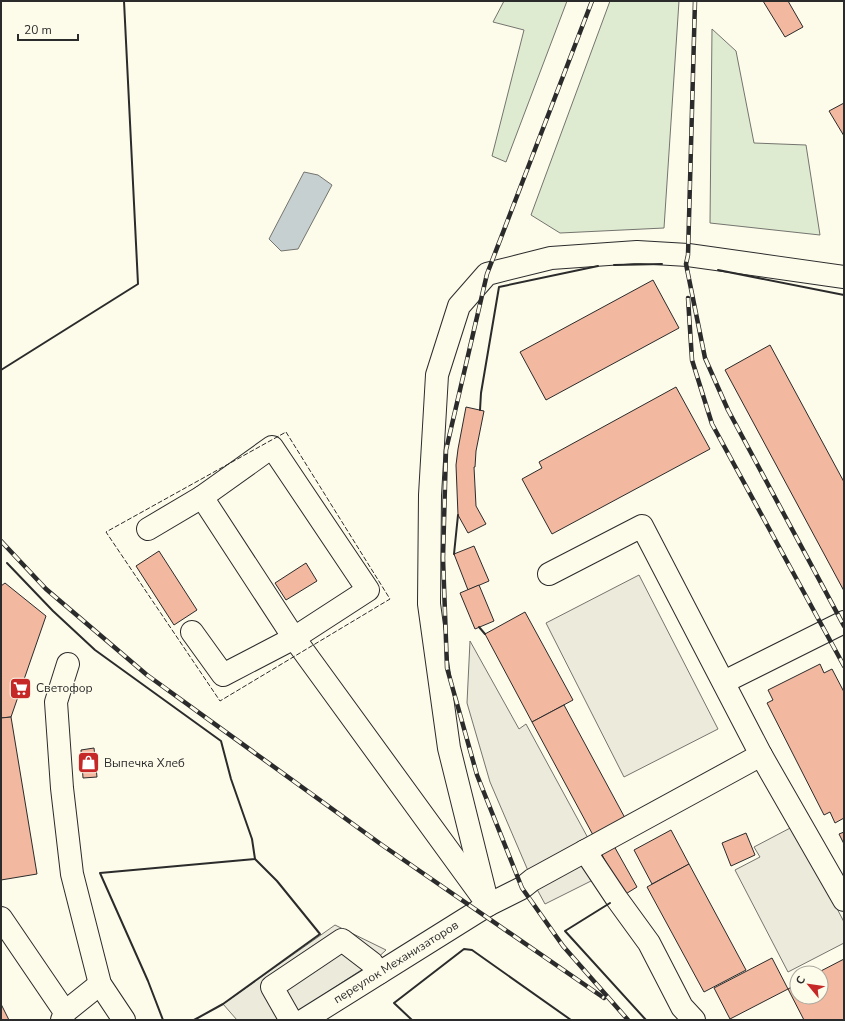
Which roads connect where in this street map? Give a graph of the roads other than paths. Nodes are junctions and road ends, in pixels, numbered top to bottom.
1 (844, 277) edge
2 (202, 497) junction
3 (148, 529) dead end
4 (549, 574) dead end
5 (844, 622) edge
6 (192, 632) dead end
7 (294, 638) junction
8 (68, 664) dead end
9 (724, 682) junction
10 (761, 755) junction
11 (585, 851) junction
12 (844, 900) edge
13 (488, 904) junction
14 (1, 918) edge
15 (379, 973) junction
16 (100, 984) junction
17 (64, 1016) edge
18 (124, 1020) edge
19 (289, 1020) edge
20 (304, 1020) edge
21 (694, 1020) edge

1 - 13 street
2 - 3 street
2 - 7 street
2 - 7 street
4 - 9 street
5 - 9 street
6 - 7 street
7 - 13 street
8 - 16 street
9 - 10 street
10 - 11 street, переулок Механизаторов
10 - 12 street
11 - 13 street, переулок Механизаторов
11 - 21 street
13 - 15 street, переулок Механизаторов
14 - 17 street
15 - 19 street
15 - 20 street, переулок Механизаторов
16 - 17 street
16 - 18 street

